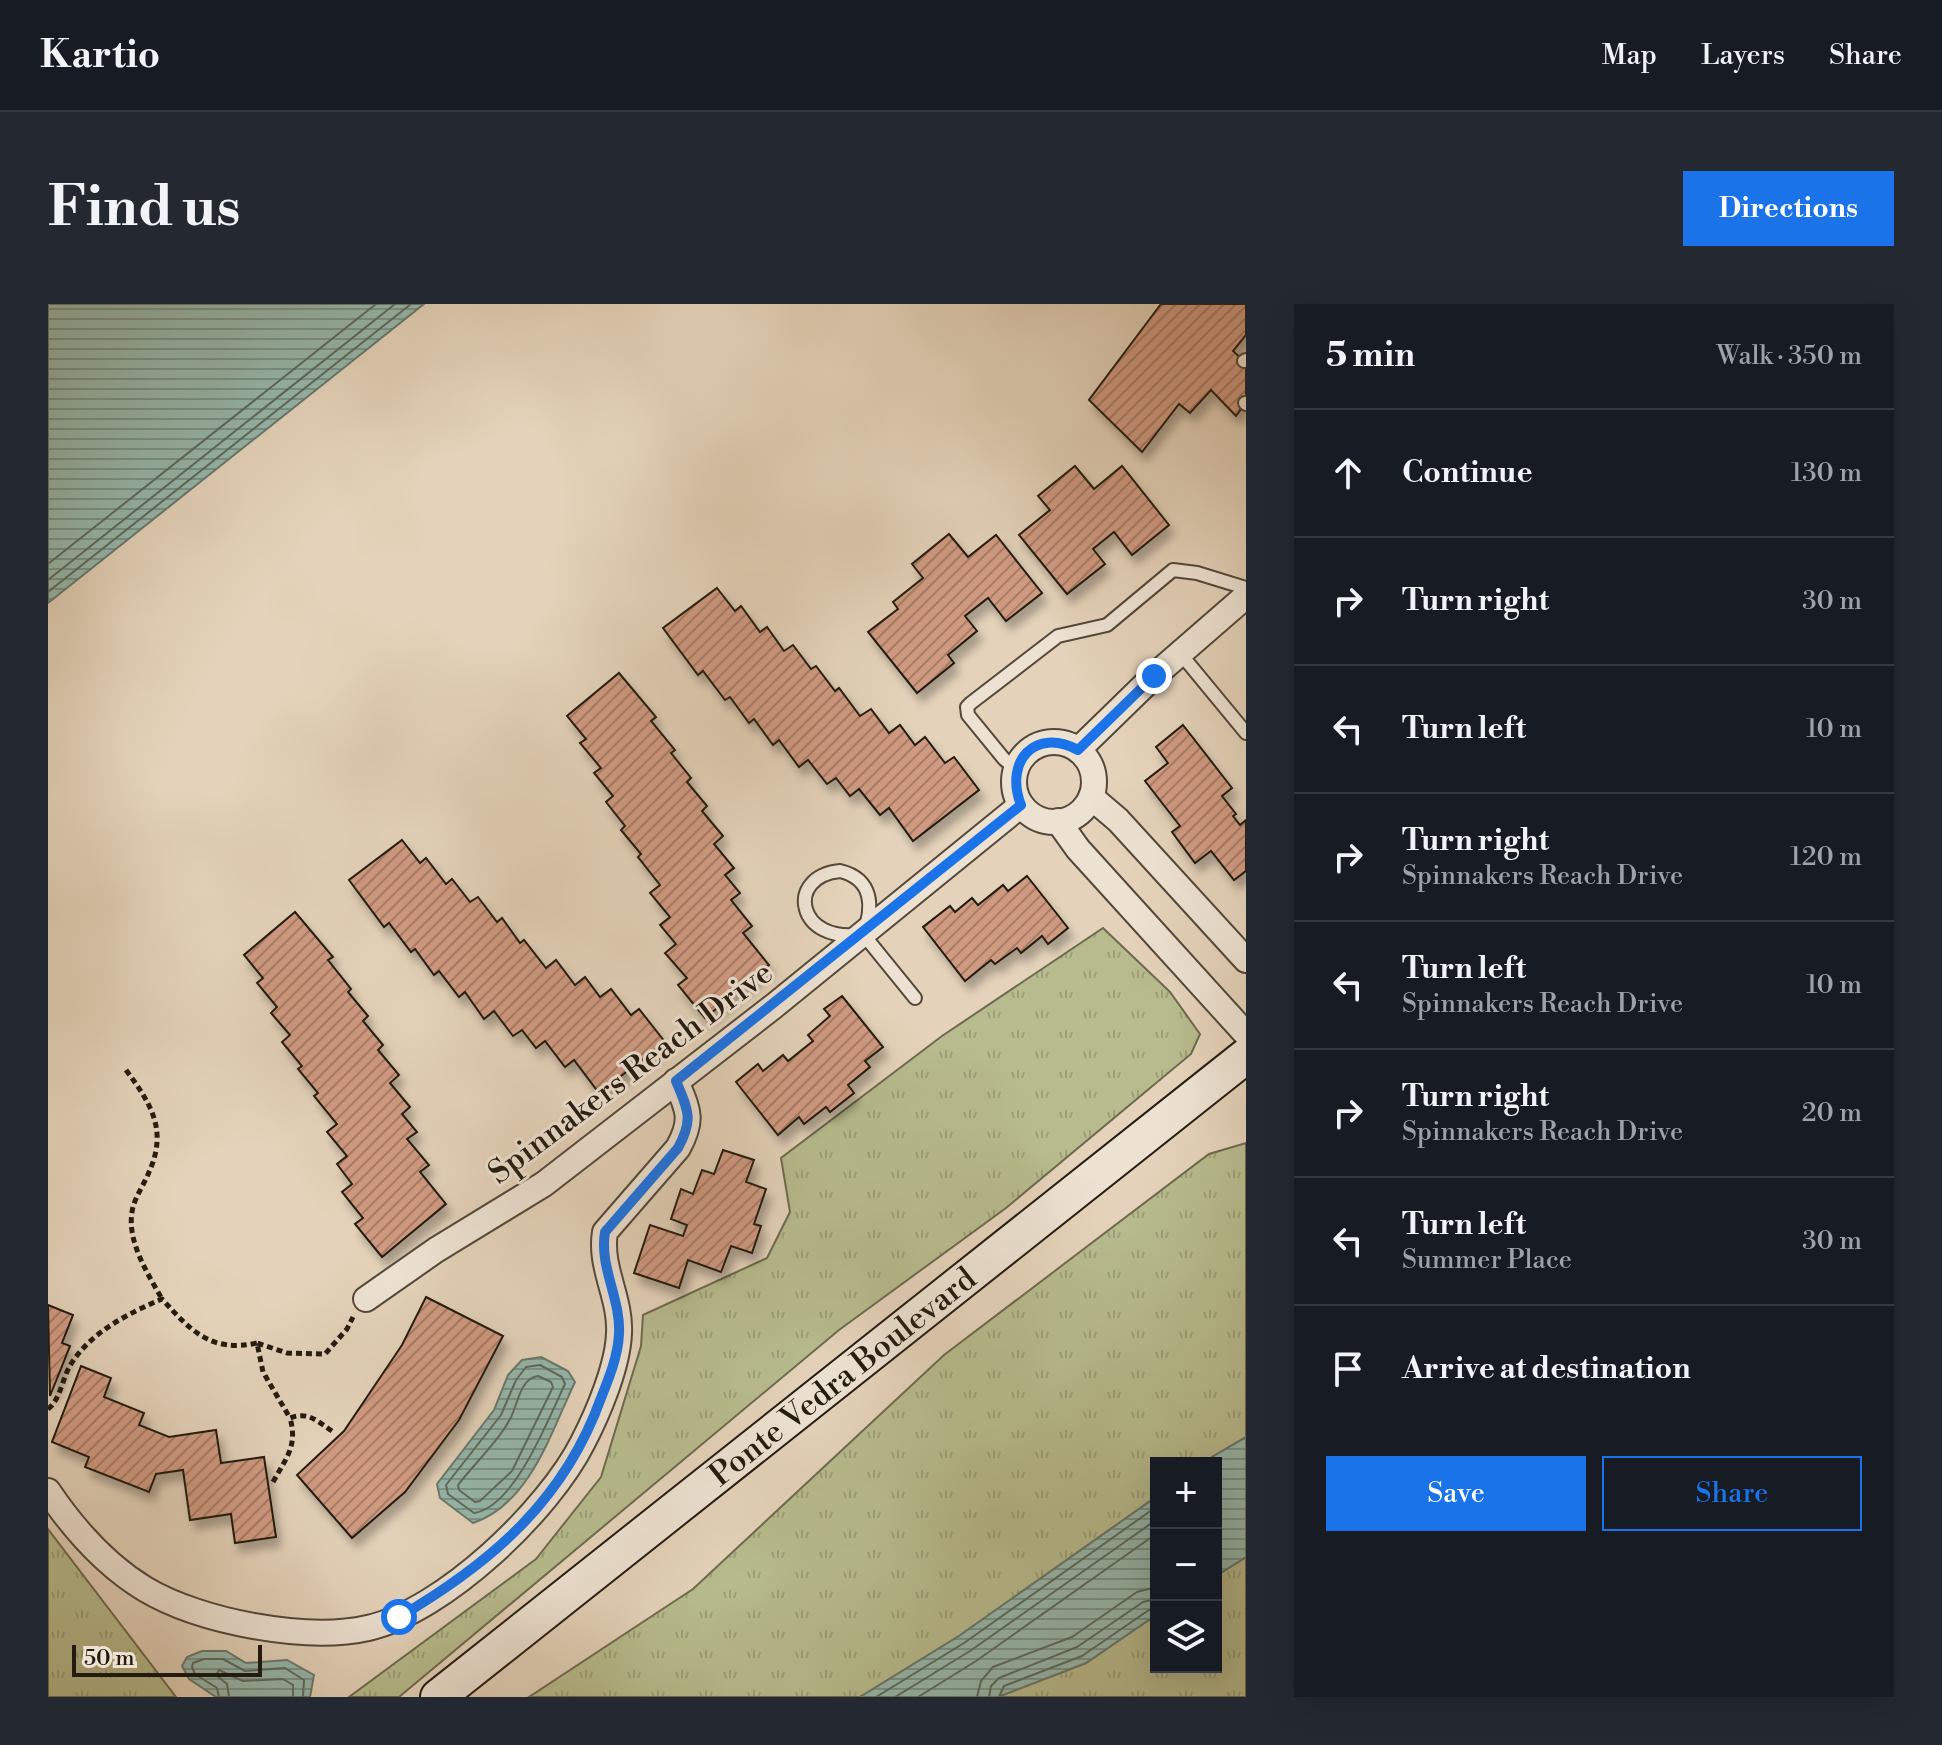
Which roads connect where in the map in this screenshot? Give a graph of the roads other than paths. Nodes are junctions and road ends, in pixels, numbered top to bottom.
1 (1246, 588) edge
2 (1246, 596) edge
3 (1180, 653) junction
4 (1246, 733) edge
5 (1078, 750) junction
6 (1016, 769) junction
7 (1091, 797) junction
8 (1021, 805) junction
9 (1058, 821) junction
10 (863, 934) junction
11 (1246, 960) edge
12 (915, 998) dead end
13 (1246, 1034) edge
14 (1246, 1056) edge
15 (676, 1081) junction
16 (366, 1299) road end
17 (48, 1491) edge
18 (438, 1697) edge

1 - 6 lane
2 - 3 street
3 - 4 lane
3 - 5 street
5 - 6 street
5 - 7 street
6 - 8 street
7 - 9 street
7 - 11 street
8 - 9 street
8 - 10 street, Spinnakers Reach Drive
9 - 13 street
10 - 10 lane
10 - 12 lane
10 - 15 street, Spinnakers Reach Drive
14 - 18 street, Ponte Vedra Boulevard
15 - 16 street, Spinnakers Reach Drive
15 - 17 street

